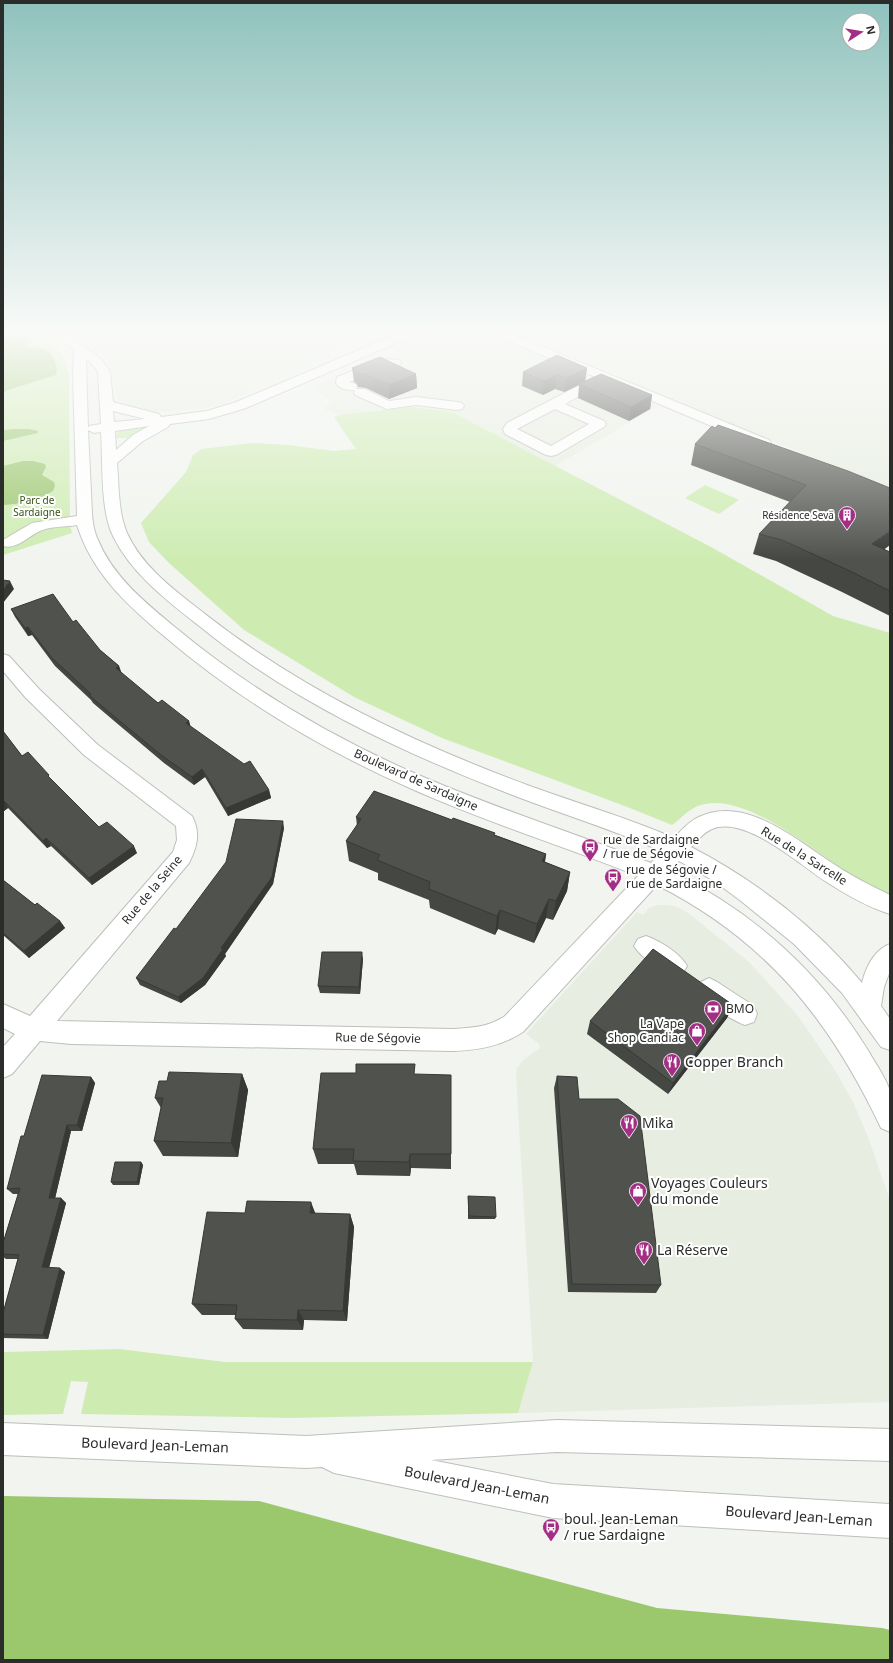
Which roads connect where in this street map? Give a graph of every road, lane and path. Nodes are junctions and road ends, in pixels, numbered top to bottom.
1 (107, 405) edge
2 (81, 406) edge
3 (110, 406) edge
4 (239, 406) edge
5 (454, 406) edge
6 (457, 406) dead end
7 (552, 406) edge
8 (559, 406) edge
9 (676, 406) edge
10 (169, 420) junction
11 (108, 427) junction
12 (82, 430) junction
13 (778, 448) edge
14 (110, 462) junction
15 (84, 520) junction
16 (9, 543) dead end
17 (3, 660) edge
18 (677, 849) junction
19 (654, 873) junction
20 (890, 905) edge
21 (646, 946) dead end
22 (890, 954) edge
23 (868, 1010) junction
24 (745, 1014) dead end
25 (3, 1015) edge
26 (34, 1029) junction
27 (890, 1040) edge
28 (3, 1066) edge
29 (890, 1119) edge
30 (3, 1439) edge
31 (890, 1445) edge
32 (306, 1452) junction
33 (890, 1521) edge

1 - 11 street
2 - 12 street, Boulevard de Sardaigne
3 - 10 street
4 - 10 street
5 - 6 street
7 - 8 street
9 - 13 street
10 - 11 street
10 - 14 street
11 - 12 street
11 - 14 street
12 - 15 street, Boulevard de Sardaigne
14 - 18 street
15 - 16 street
15 - 19 street, Boulevard de Sardaigne
17 - 26 street, Rue de la Seine
18 - 19 street, Rue de Ségovie
18 - 20 street, Rue de la Sarcelle
18 - 23 street
19 - 26 street, Rue de Ségovie
19 - 29 street, Boulevard de Sardaigne
21 - 24 street
22 - 23 street
23 - 27 street
25 - 26 street, Rue de Ségovie
26 - 28 street, Rue de la Seine
30 - 32 street, Boulevard Jean-Leman
31 - 32 street, Boulevard Jean-Leman
32 - 33 street, Boulevard Jean-Leman

